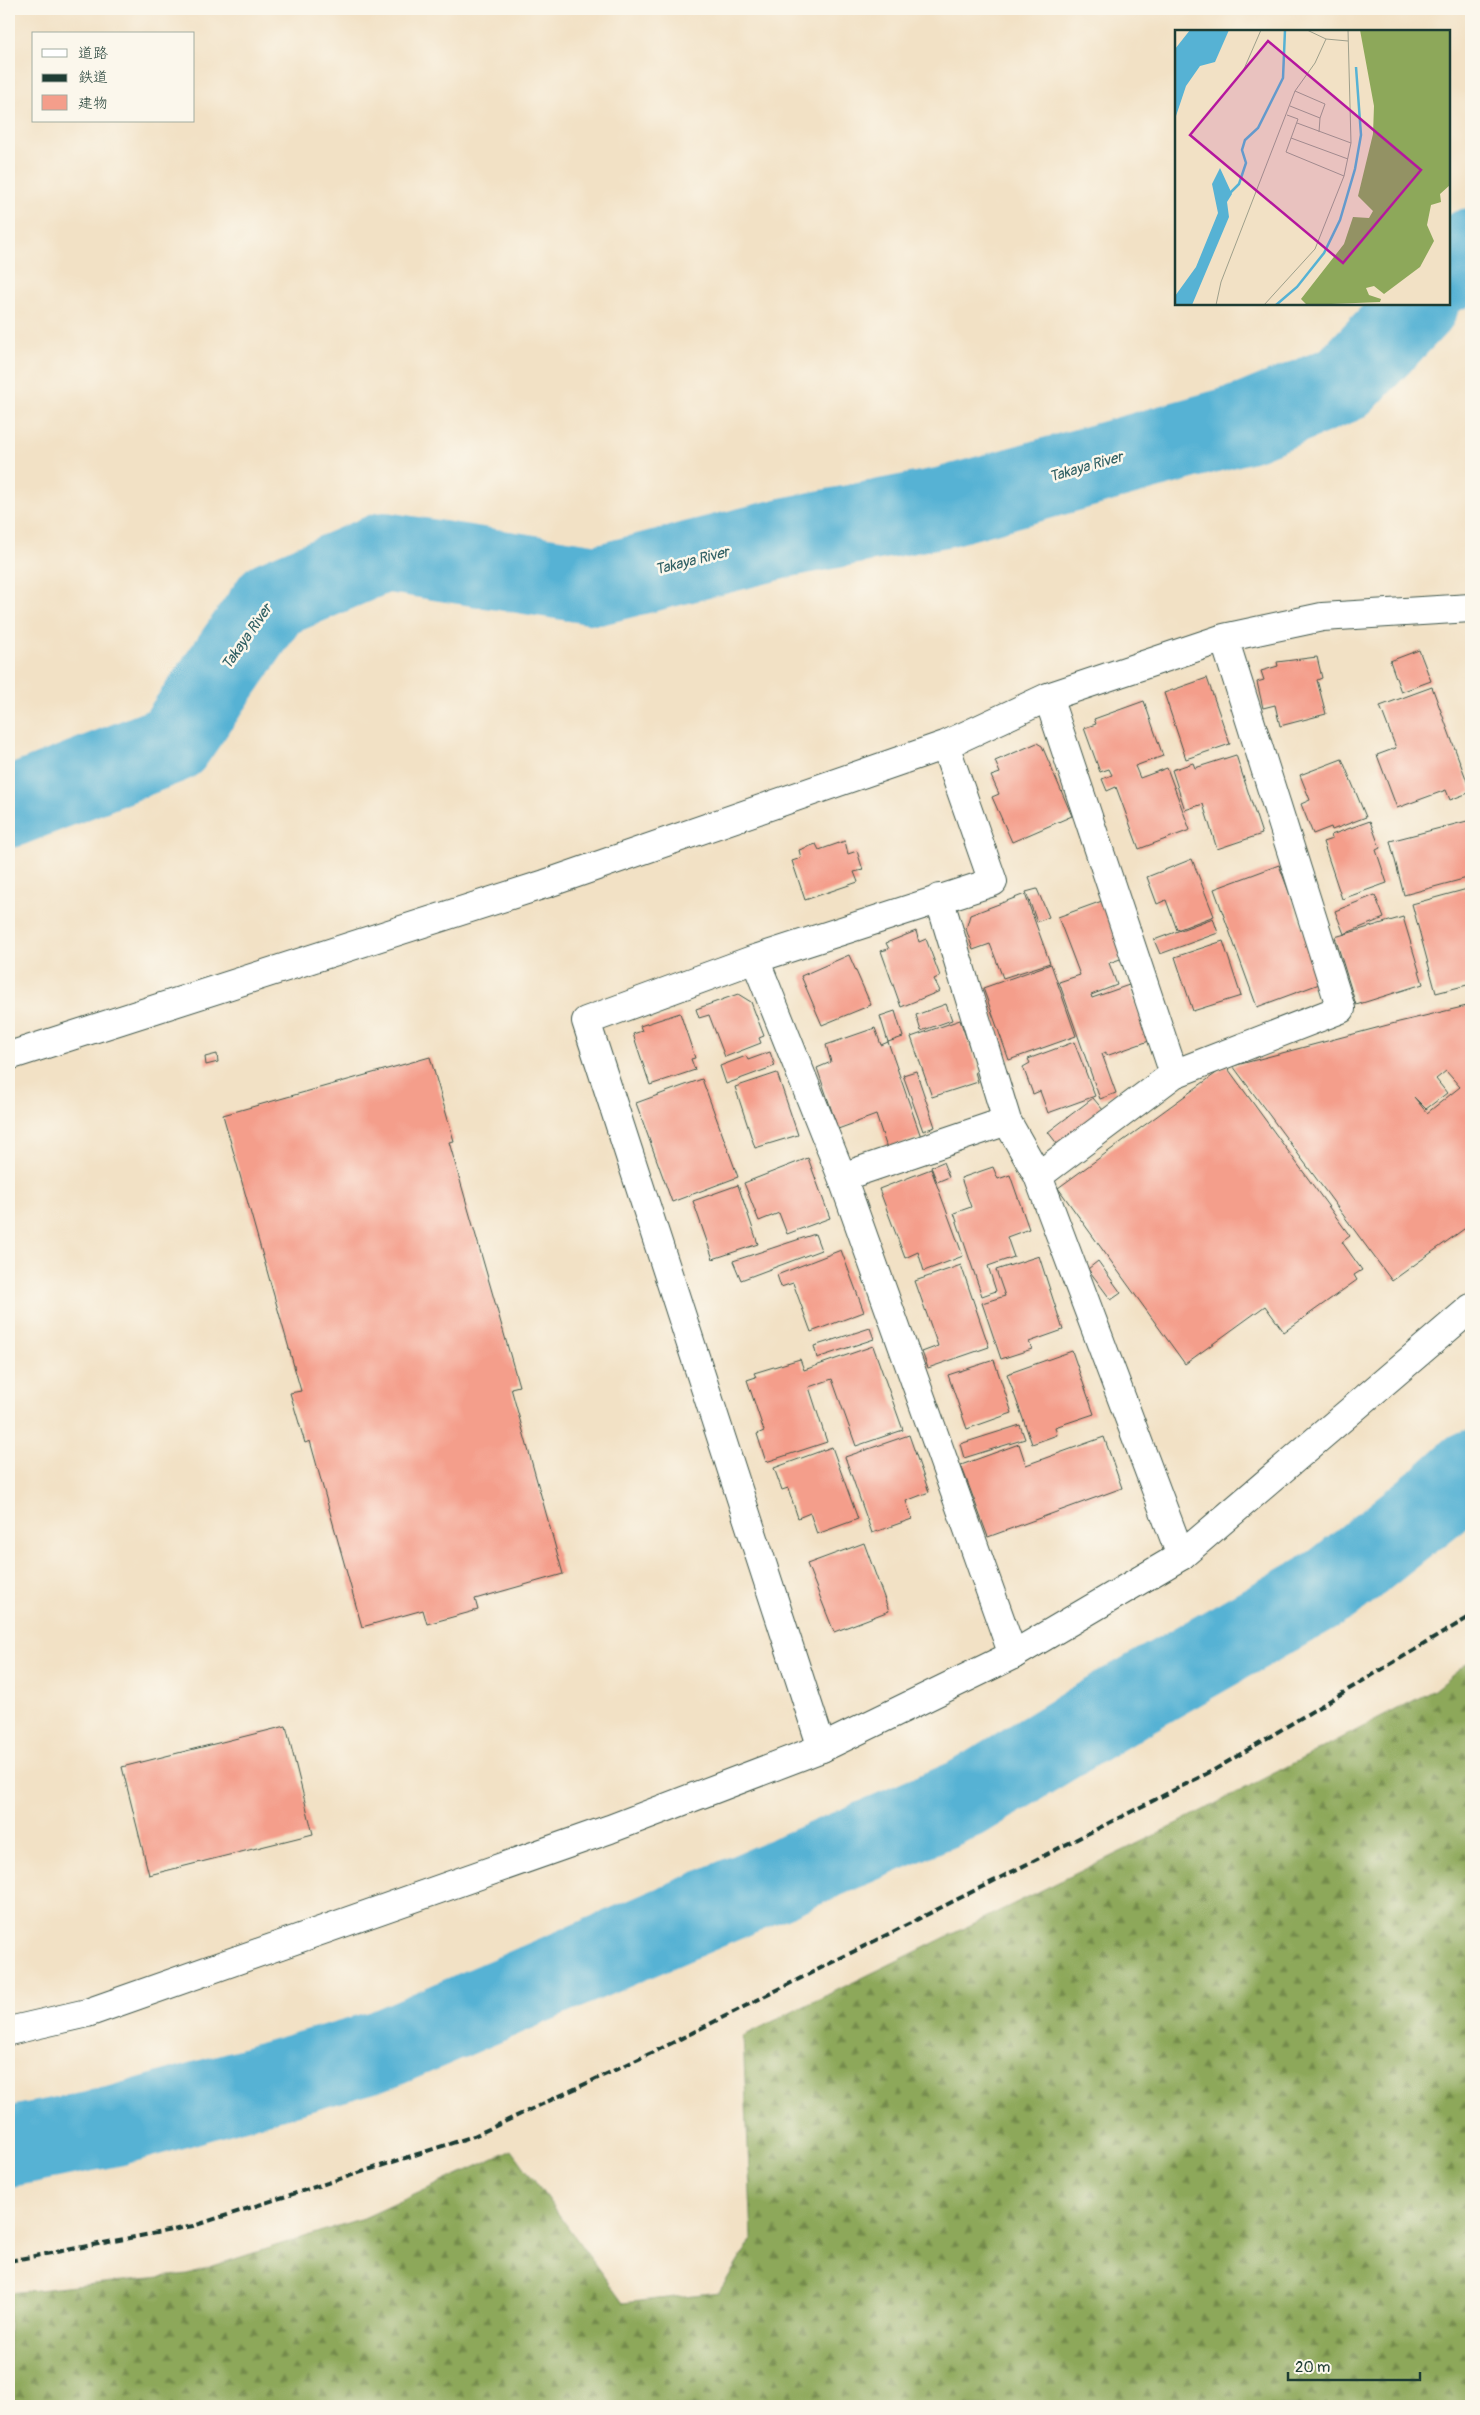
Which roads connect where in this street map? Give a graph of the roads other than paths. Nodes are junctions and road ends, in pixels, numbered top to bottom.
1 (1471, 608) edge
2 (1224, 638) junction
3 (1048, 697) junction
4 (945, 745) junction
5 (940, 898) junction
6 (755, 959) junction
7 (9, 1056) edge
8 (1174, 1074) junction
9 (1007, 1121) junction
10 (1038, 1176) junction
11 (842, 1177) junction
12 (1471, 1308) edge
13 (1181, 1556) junction
14 (1013, 1655) junction
15 (822, 1748) junction
16 (9, 2030) edge

1 - 2 street
2 - 3 street
2 - 8 street
3 - 4 street
3 - 8 street
4 - 5 street
4 - 7 street
5 - 6 street
5 - 9 street
6 - 11 street
6 - 15 street
8 - 10 street
9 - 10 street
9 - 11 street
10 - 13 street
11 - 14 street
12 - 13 street
13 - 14 street
14 - 15 street
15 - 16 street

